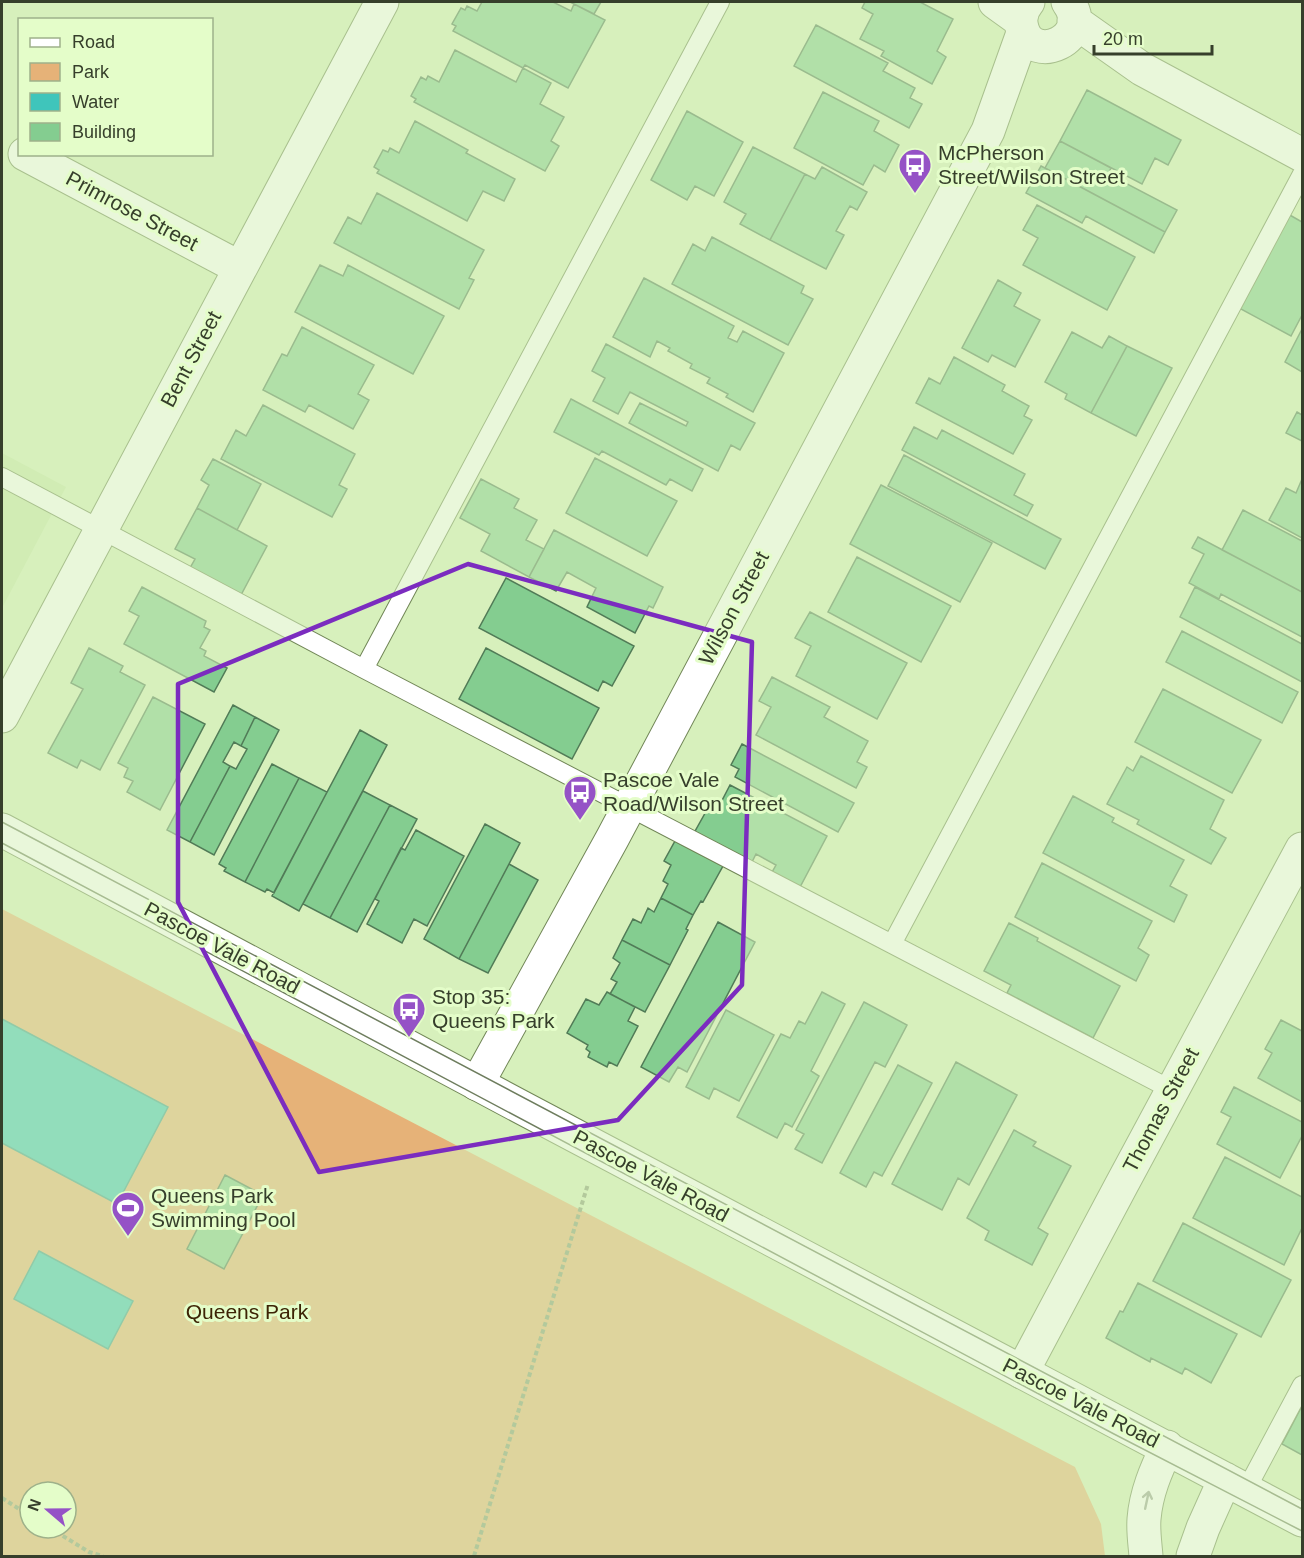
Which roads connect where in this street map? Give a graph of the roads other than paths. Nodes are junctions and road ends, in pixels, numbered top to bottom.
1 (720, 2) edge
2 (378, 3) edge
3 (1046, 17) edge
4 (2, 142) edge
5 (18, 151) edge
6 (1302, 155) edge
7 (29, 156) edge
8 (1302, 174) edge
9 (240, 268) junction
10 (2, 477) edge
11 (101, 529) junction
12 (364, 669) junction
13 (2, 716) edge
14 (628, 807) junction
15 (2, 830) edge
16 (1302, 849) edge
17 (892, 944) junction
18 (477, 1084) junction
19 (1172, 1090) junction
20 (1022, 1372) junction
21 (1302, 1385) edge
22 (1167, 1447) junction
23 (1236, 1484) junction
24 (1302, 1520) edge
25 (1146, 1557) edge
26 (1193, 1557) edge

1 - 12 lane
2 - 9 street, Bent Street
3 - 6 street
3 - 14 street, Wilson Street
4 - 5 street
7 - 9 street, Primrose Street
8 - 17 lane
9 - 11 street, Bent Street
10 - 11 lane
11 - 12 lane
11 - 13 street, Bent Street
12 - 14 lane
14 - 17 lane
14 - 18 street, Wilson Street
15 - 18 street, Pascoe Vale Road
16 - 19 street, Thomas Street
17 - 19 lane
18 - 20 street, Pascoe Vale Road
19 - 20 street, Thomas Street
20 - 22 street, Pascoe Vale Road
21 - 23 lane
22 - 23 street, Pascoe Vale Road
25 -> 22 street
23 - 24 street, Pascoe Vale Road
23 - 26 street

